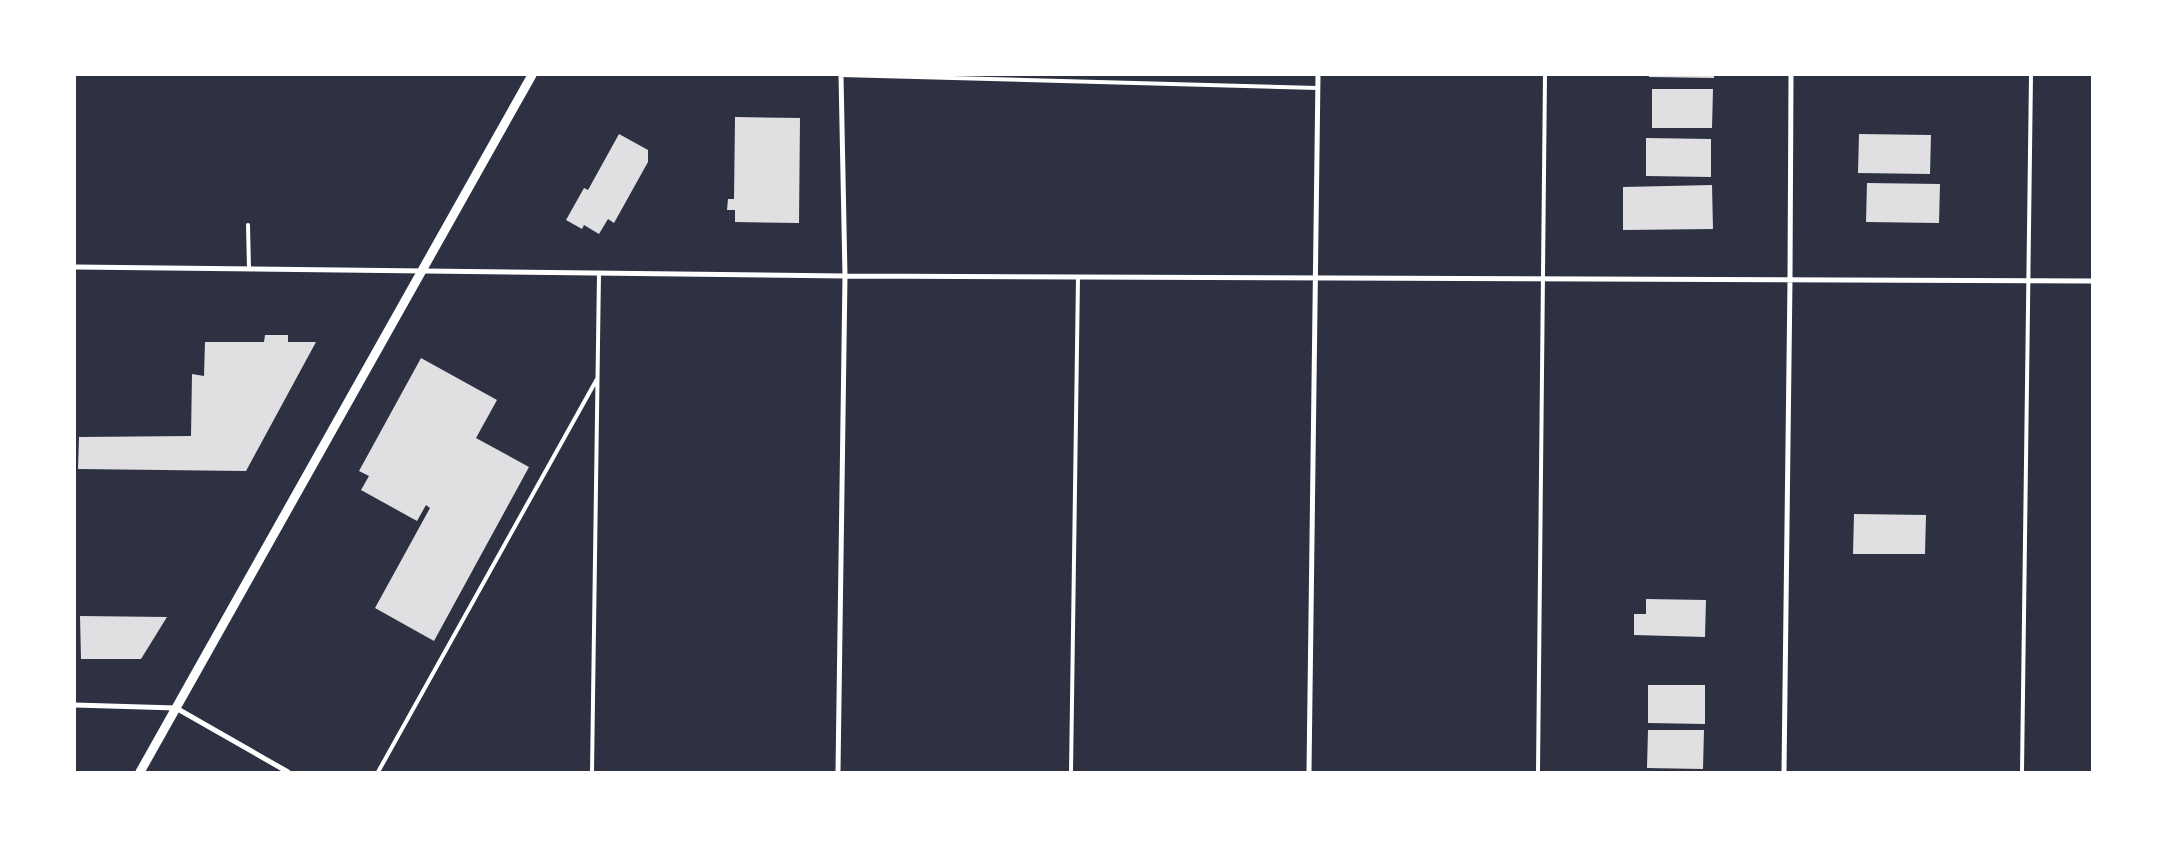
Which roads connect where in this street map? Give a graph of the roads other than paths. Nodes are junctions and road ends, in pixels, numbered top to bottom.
1 (532, 75) edge
2 (841, 75) edge
3 (1082, 75) edge
4 (1318, 75) edge
5 (1545, 75) edge
6 (1790, 75) edge
7 (2031, 75) edge
8 (1081, 82) junction
9 (1318, 88) junction
10 (248, 225) dead end
11 (75, 267) edge
12 (248, 268) junction
13 (421, 272) junction
14 (599, 273) junction
15 (845, 276) junction
16 (1078, 277) junction
17 (1316, 278) junction
18 (1542, 278) junction
19 (1790, 280) junction
20 (2028, 281) junction
21 (2092, 281) edge
22 (598, 377) junction
23 (75, 705) edge
24 (176, 708) junction
25 (140, 772) edge
26 (288, 772) edge
27 (378, 772) edge
28 (592, 772) edge
29 (838, 772) edge
30 (1071, 772) edge
31 (1309, 772) edge
32 (1538, 772) edge
33 (1784, 772) edge
34 (2022, 772) edge

1 - 13 street
2 - 8 lane
2 - 15 street
3 - 8 lane
4 - 9 street
5 - 18 lane
6 - 19 street
7 - 20 lane
8 - 9 lane
9 - 17 street
10 - 12 lane
11 - 12 street
12 - 13 street
13 - 14 street
13 - 24 street
14 - 15 street
14 - 22 lane
15 - 16 street
15 - 29 street
16 - 17 street
16 - 30 lane
17 - 18 street
17 - 31 street
18 - 19 street
18 - 32 lane
19 - 20 street
19 - 33 street
20 - 21 street
20 - 34 lane
22 - 27 lane
22 - 28 lane
23 - 24 street
24 - 25 street
24 - 26 street

